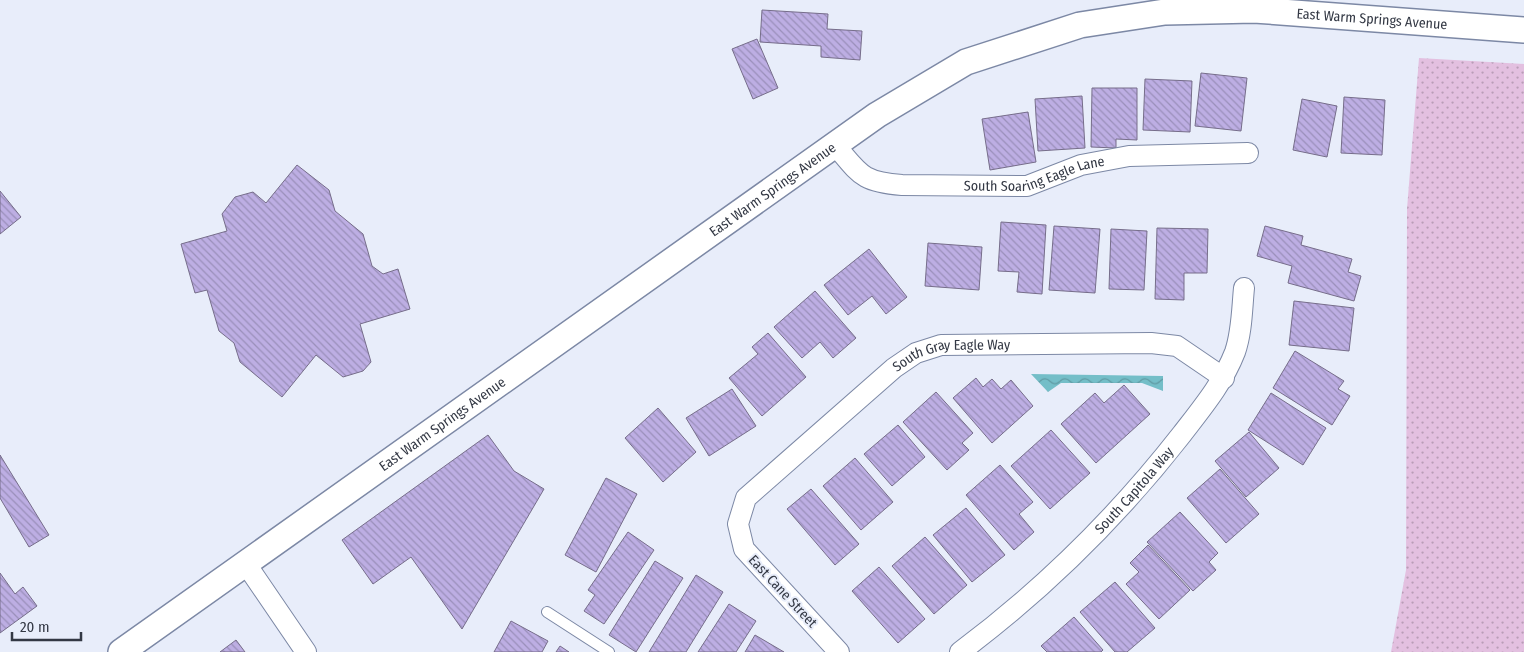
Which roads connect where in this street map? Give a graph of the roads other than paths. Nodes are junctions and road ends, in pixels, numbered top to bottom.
1 (1524, 30) edge
2 (835, 145) junction
3 (1248, 153) dead end
4 (1244, 288) dead end
5 (1224, 378) junction
6 (738, 524) joint
7 (246, 564) junction
8 (547, 612) dead end
9 (121, 652) edge
10 (306, 652) edge
11 (609, 652) edge
12 (839, 652) edge
13 (960, 652) edge

1 - 2 street, East Warm Springs Avenue
2 - 3 street, South Soaring Eagle Lane
2 - 7 street, East Warm Springs Avenue
4 - 5 street, South Capitola Way
5 - 6 street, South Gray Eagle Way
5 - 13 street, South Capitola Way
6 - 12 street, East Cane Street
7 - 9 street, East Warm Springs Avenue
7 - 10 street
8 - 11 lane

